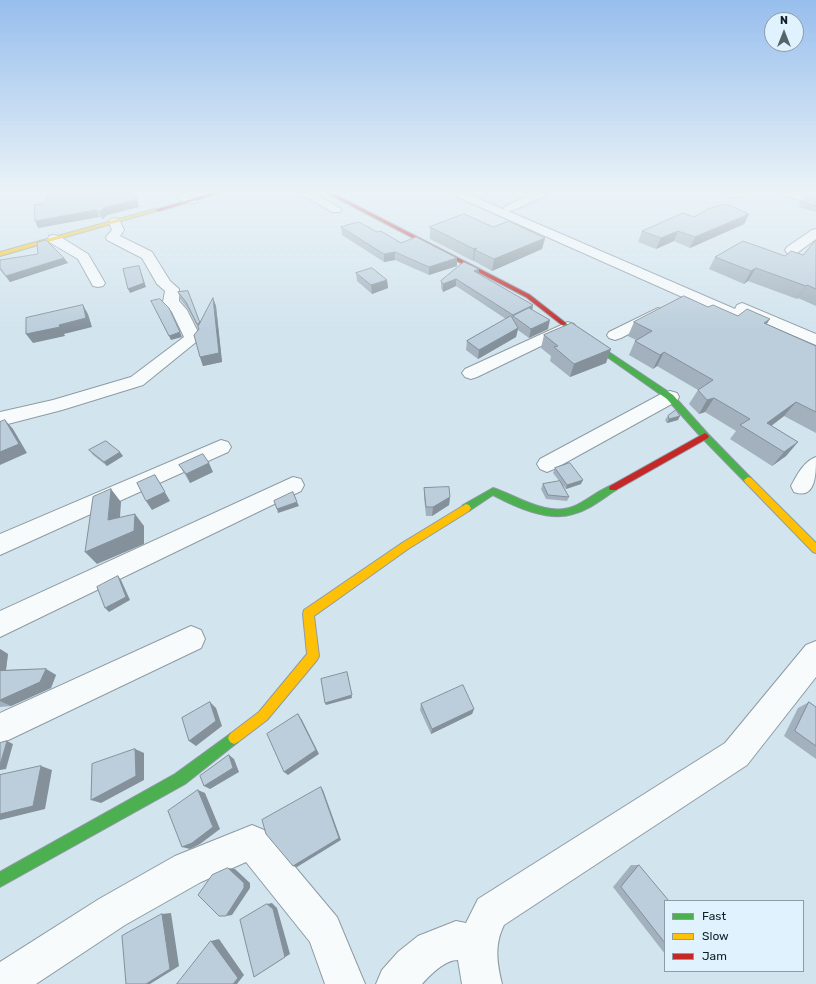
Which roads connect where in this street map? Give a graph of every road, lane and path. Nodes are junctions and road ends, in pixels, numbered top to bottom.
1 (54, 239) joint
2 (116, 239) edge
3 (418, 239) edge
4 (572, 239) edge
5 (808, 239) edge
6 (792, 250) edge
7 (0, 254) edge
8 (98, 283) dead end
9 (760, 321) junction
10 (568, 327) junction
11 (741, 331) edge
12 (615, 335) dead end
13 (816, 340) edge
14 (816, 350) edge
15 (471, 373) dead end
16 (670, 397) junction
17 (0, 419) edge
18 (705, 436) junction
19 (221, 447) dead end
20 (547, 464) dead end
21 (816, 465) edge
22 (293, 485) dead end
23 (802, 486) dead end
24 (0, 545) edge
25 (816, 549) edge
26 (0, 624) edge
27 (191, 640) dead end
28 (816, 656) edge
29 (0, 729) edge
30 (0, 880) edge
31 (477, 944) junction
32 (1, 984) edge
33 (345, 984) edge
34 (396, 984) edge
35 (482, 984) edge

1 - 7 street
1 - 8 street
2 - 17 street
3 - 10 street
4 - 9 street
5 - 6 street
9 - 13 street
9 - 14 street
10 - 15 street
10 - 16 street
11 - 12 street
16 - 18 street
16 - 20 street
18 - 25 street
18 - 30 street
19 - 24 street
21 - 23 street
22 - 26 street
27 - 29 street
28 - 31 street
31 - 34 street
31 - 35 street
32 - 33 street

